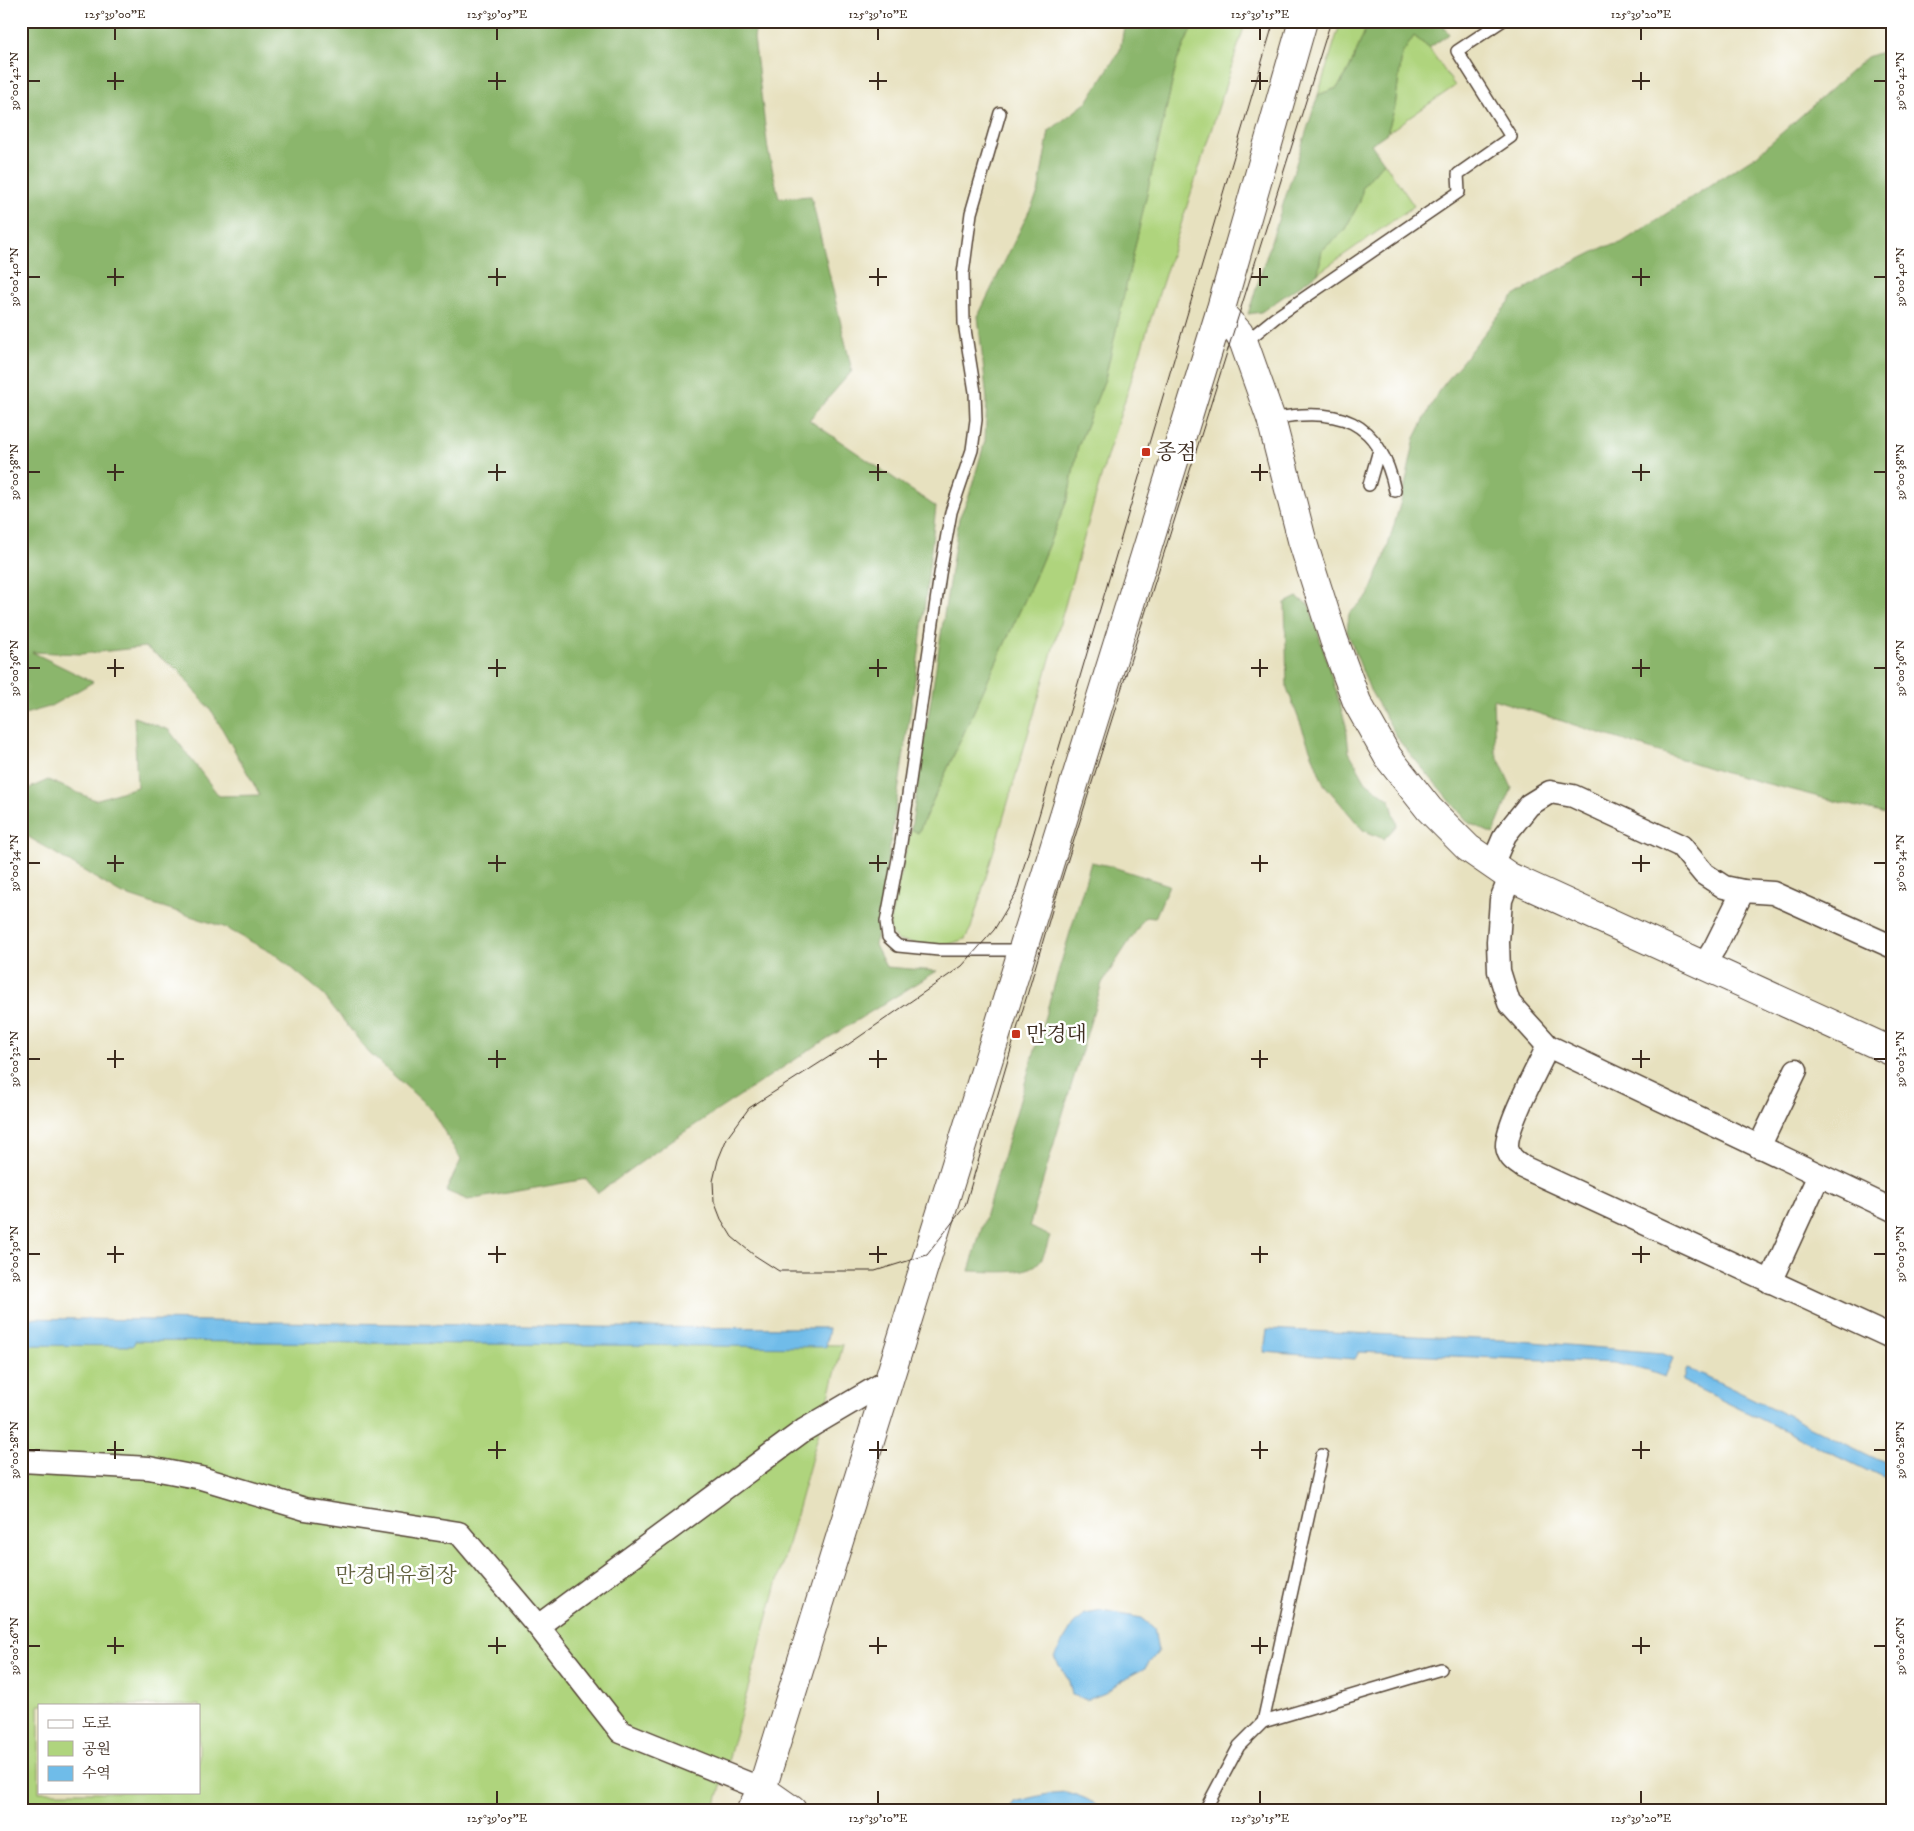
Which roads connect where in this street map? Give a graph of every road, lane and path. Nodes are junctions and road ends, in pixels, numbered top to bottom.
1 (1303, 21) edge
2 (1502, 21) edge
3 (1000, 113) dead end
4 (1220, 312) junction
5 (1244, 343) junction
6 (1271, 419) junction
7 (1379, 450) junction
8 (1369, 485) dead end
9 (1395, 491) dead end
10 (1501, 871) junction
11 (1743, 891) junction
12 (1893, 947) edge
13 (1022, 950) junction
14 (1704, 965) junction
15 (1548, 1046) junction
16 (1893, 1052) edge
17 (1796, 1070) dead end
18 (1759, 1146) junction
19 (1819, 1175) junction
20 (1893, 1210) edge
21 (1770, 1282) junction
22 (1893, 1338) edge
23 (889, 1380) junction
24 (1322, 1455) dead end
25 (21, 1461) edge
26 (538, 1626) junction
27 (1441, 1669) dead end
28 (1263, 1722) junction
29 (756, 1800) edge
30 (792, 1810) edge
31 (1205, 1810) edge

1 - 4 main road
2 - 5 lane
3 - 13 lane
4 - 5 main road
4 - 13 main road
5 - 6 main road
6 - 7 lane
6 - 10 main road
7 - 8 lane
7 - 9 lane
10 - 11 street
10 - 14 main road
10 - 15 street
11 - 12 street
11 - 14 street
13 - 23 main road
14 - 16 main road
15 - 18 street
15 - 21 street
17 - 18 street
18 - 19 street
19 - 20 street
19 - 21 street
21 - 22 street
23 - 26 street
23 - 29 main road
24 - 28 lane
25 - 26 street
26 - 29 street
27 - 28 lane
28 - 31 lane
29 - 30 main road

